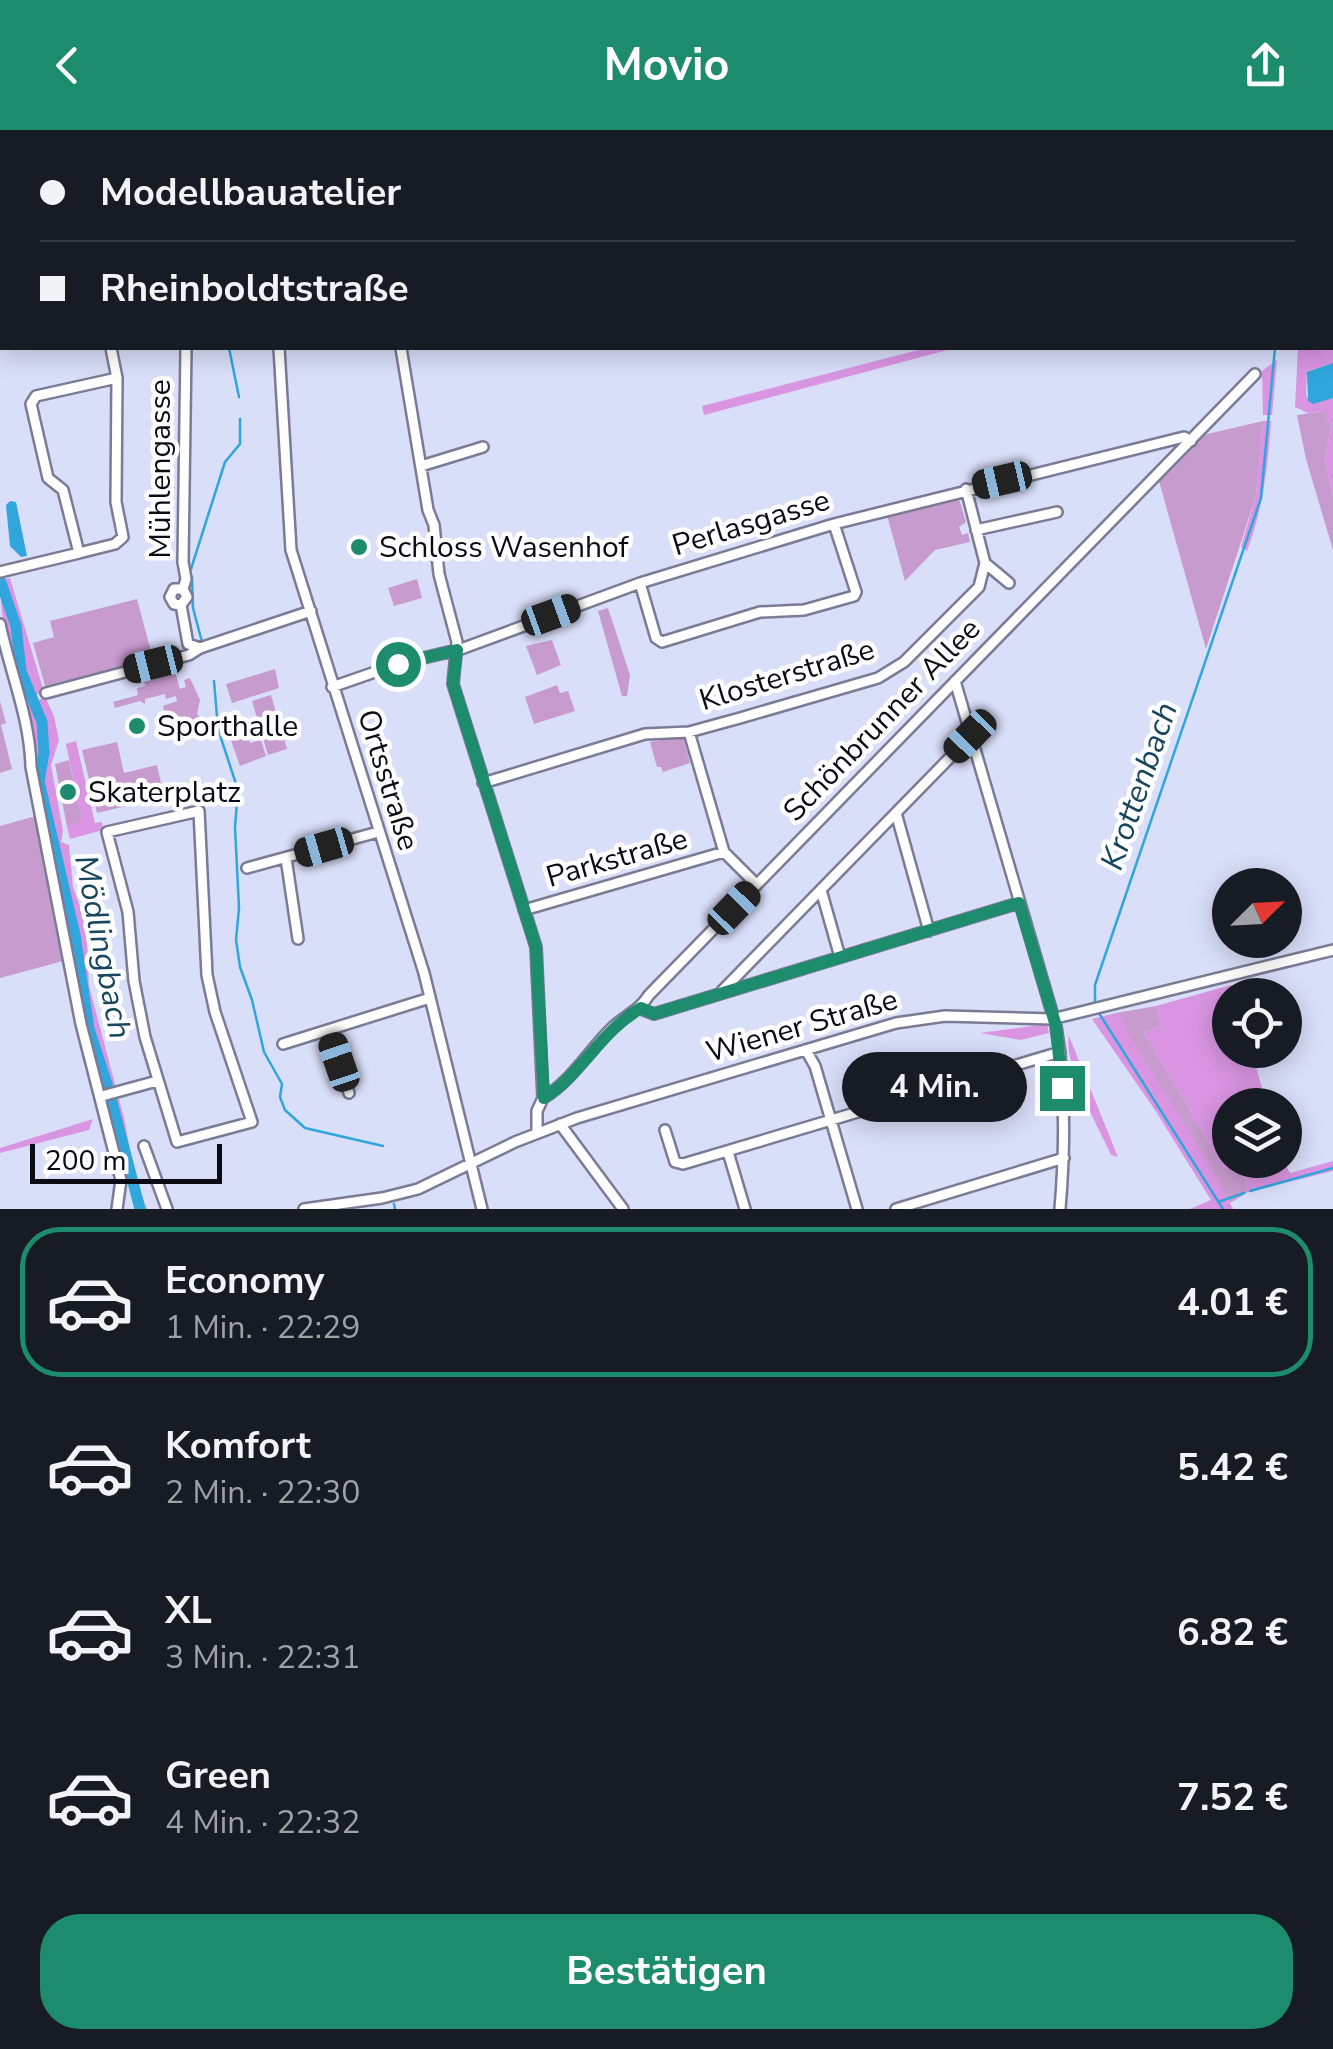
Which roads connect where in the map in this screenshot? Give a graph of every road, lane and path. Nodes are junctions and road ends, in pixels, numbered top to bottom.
1 (111, 350) edge
2 (186, 350) edge
3 (278, 350) edge
4 (400, 350) edge
5 (1255, 374) dead end
6 (118, 378) junction
7 (1192, 440) junction
8 (483, 448) dead end
9 (421, 466) junction
10 (966, 489) junction
11 (1057, 512) dead end
12 (834, 524) junction
13 (976, 530) junction
14 (79, 552) junction
15 (986, 563) junction
16 (3, 571) edge
17 (640, 583) junction
18 (1009, 583) dead end
19 (311, 612) junction
20 (0, 624) edge
21 (203, 648) junction
22 (457, 650) junction
23 (955, 681) junction
24 (332, 687) junction
25 (46, 694) dead end
26 (689, 732) junction
27 (970, 736) junction
28 (483, 784) junction
29 (896, 813) junction
30 (378, 832) junction
31 (724, 852) junction
32 (286, 858) junction
33 (247, 868) dead end
34 (756, 884) junction
35 (821, 890) junction
36 (1019, 903) junction
37 (524, 910) junction
38 (929, 930) junction
39 (298, 939) dead end
40 (1333, 950) edge
41 (840, 958) junction
42 (720, 993) junction
43 (430, 998) junction
44 (641, 1008) junction
45 (1052, 1019) junction
46 (328, 1031) junction
47 (283, 1044) dead end
48 (807, 1052) junction
49 (1060, 1052) junction
50 (157, 1081) junction
51 (349, 1093) dead end
52 (102, 1096) junction
53 (544, 1098) junction
54 (831, 1122) junction
55 (560, 1124) junction
56 (665, 1130) dead end
57 (537, 1133) junction
58 (144, 1146) dead end
59 (728, 1152) junction
60 (1064, 1158) junction
61 (471, 1164) junction
62 (382, 1204) edge
63 (117, 1209) edge
64 (167, 1209) edge
65 (304, 1209) edge
66 (482, 1209) edge
67 (623, 1209) edge
68 (745, 1209) edge
69 (857, 1209) edge
70 (896, 1209) edge
71 (1060, 1209) edge

1 - 6 street
2 - 21 street, Mühlengasse
3 - 19 street, Ortsstraße
4 - 9 street
5 - 7 street, Schönbrunner Allee
6 - 14 street
6 - 14 street
7 - 10 street, Perlasgasse
7 - 23 street, Schönbrunner Allee
8 - 9 street
9 - 22 street
10 - 12 street, Perlasgasse
10 - 13 street
11 - 13 street
12 - 17 street, Perlasgasse
12 - 17 street
13 - 15 street
14 - 16 street
15 - 18 street
15 - 26 street, Klosterstraße
17 - 22 street, Perlasgasse
19 - 21 street
19 - 24 street, Ortsstraße
20 - 52 street
21 - 25 street
22 - 24 street, Perlasgasse
22 - 28 street
23 - 27 street
23 - 34 street, Schönbrunner Allee
24 - 30 street, Ortsstraße
26 - 28 street, Klosterstraße
26 - 31 street
27 - 29 street
27 - 36 street
28 - 37 street
29 - 35 street
29 - 38 street
30 - 32 street
30 - 43 street, Ortsstraße
31 - 34 street
31 - 37 street, Parkstraße
32 - 33 street
32 - 39 street
34 - 44 street, Schönbrunner Allee
35 - 41 street
35 - 42 street
36 - 38 street
36 - 45 street
37 - 53 street
38 - 41 street
40 - 45 street, Wiener Straße
41 - 42 street
42 - 44 street
43 - 46 street
43 - 61 street, Ortsstraße
44 - 53 street, Schönbrunner Allee
45 - 48 street, Wiener Straße
45 - 49 street
46 - 47 street
46 - 51 street
48 - 54 street
48 - 55 street, Wiener Straße
49 - 54 street
49 - 60 street
50 - 50 street
50 - 52 street
52 - 63 street
53 - 57 street
54 - 59 street
54 - 69 street
55 - 57 street, Wiener Straße
55 - 67 street
56 - 59 street
57 - 61 street, Wiener Straße
58 - 64 street
59 - 68 street
60 - 70 street
60 - 71 street
61 - 62 street, Wiener Straße
61 - 66 street, Ortsstraße
62 - 65 street, Wiener Straße

